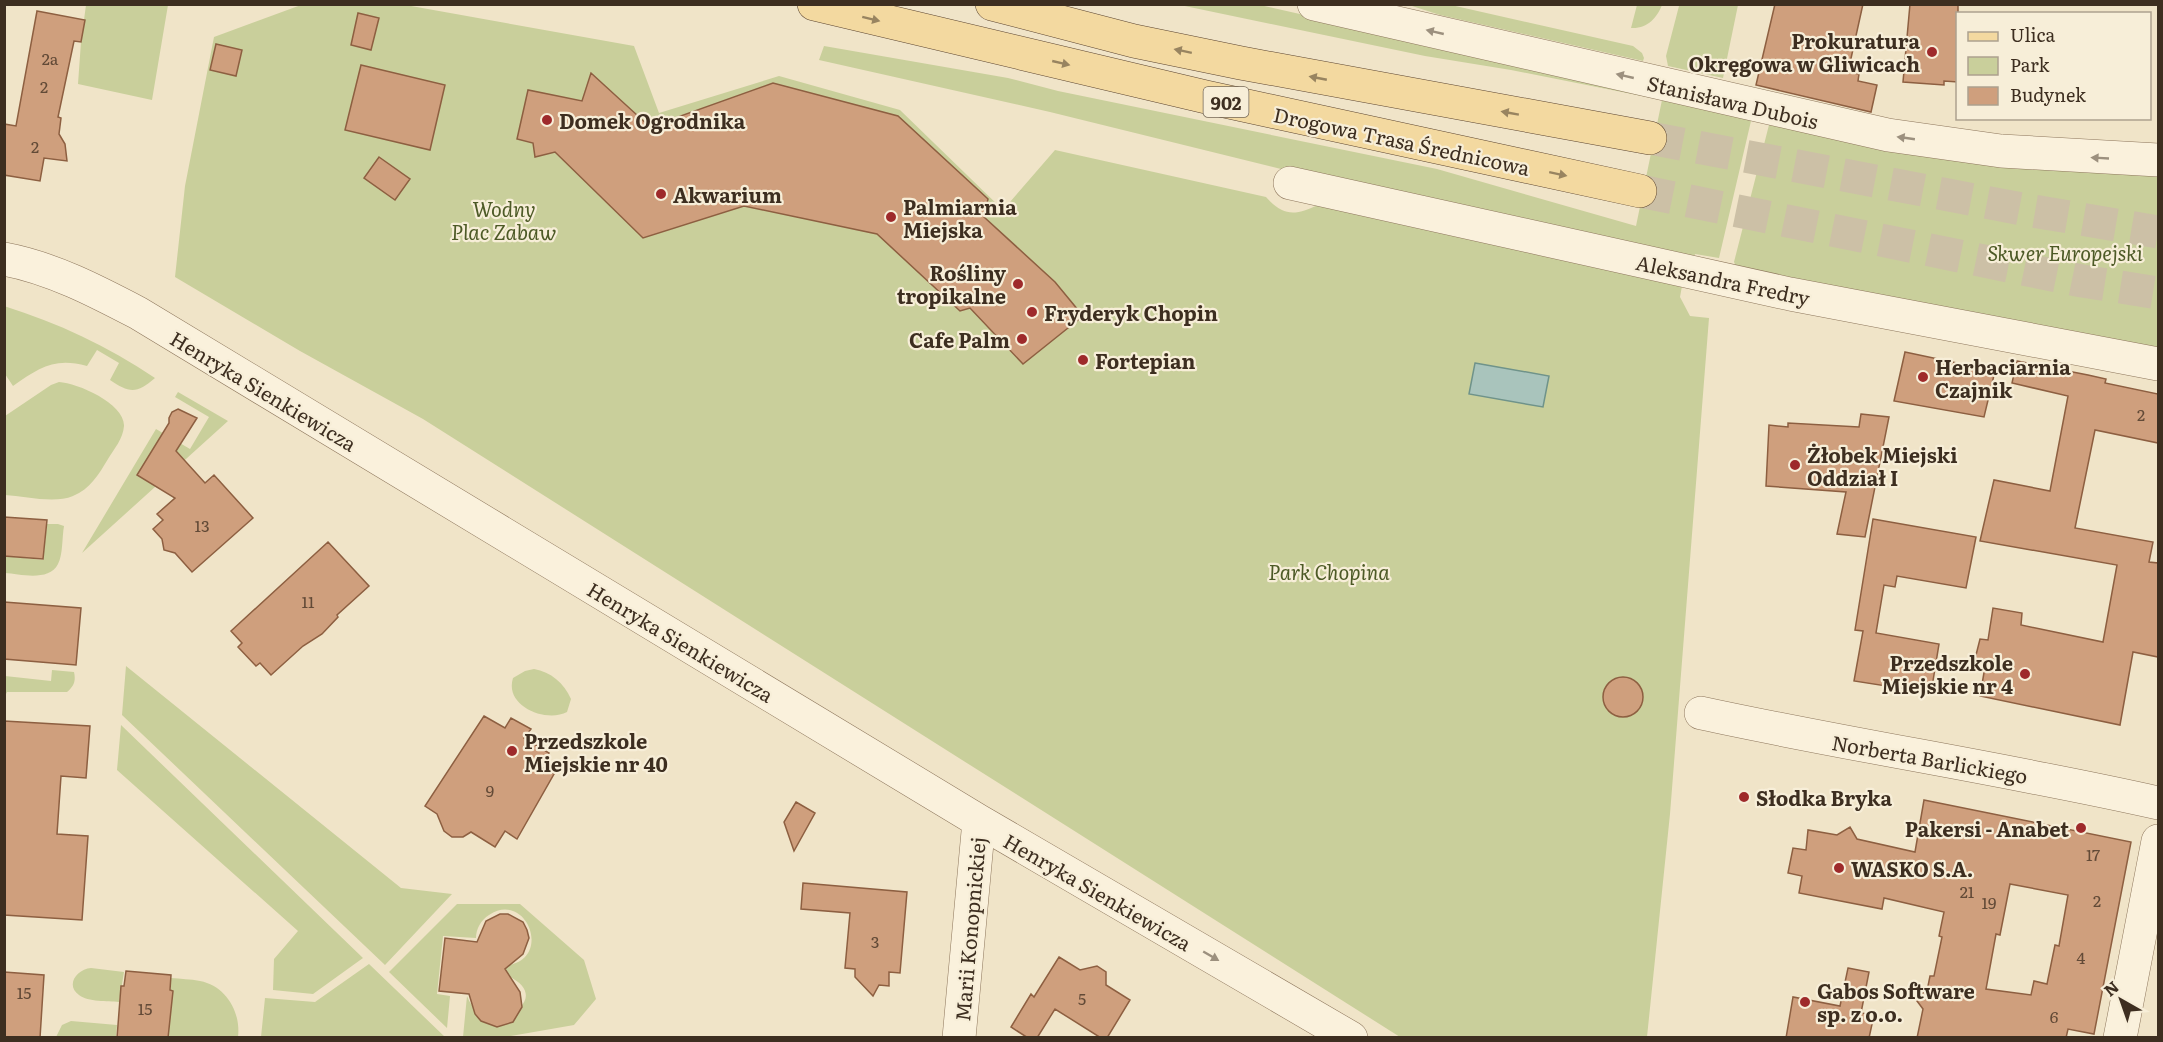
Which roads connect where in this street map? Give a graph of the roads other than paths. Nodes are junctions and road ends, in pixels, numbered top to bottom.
1 (814, 4) edge
2 (992, 4) edge
3 (1314, 4) edge
4 (1650, 138) tunnel mouth
5 (2158, 160) edge
6 (1290, 183) dead end
7 (1640, 191) tunnel mouth
8 (4, 259) edge
9 (2158, 364) edge
10 (1701, 712) dead end
11 (2158, 803) edge
12 (979, 821) junction
13 (2158, 841) edge
14 (959, 1038) edge
15 (1351, 1038) edge
16 (2120, 1038) edge

1 -> 7 main road, Drogowa Trasa Średnicowa / 902
4 -> 2 main road, 902
5 -> 3 street, Stanisława Dubois
6 - 9 street, Aleksandra Fredry
8 - 12 street, Henryka Sienkiewicza
10 - 11 street, Norberta Barlickiego
12 - 14 street, Marii Konopnickiej
12 -> 15 street, Henryka Sienkiewicza
13 - 16 street

